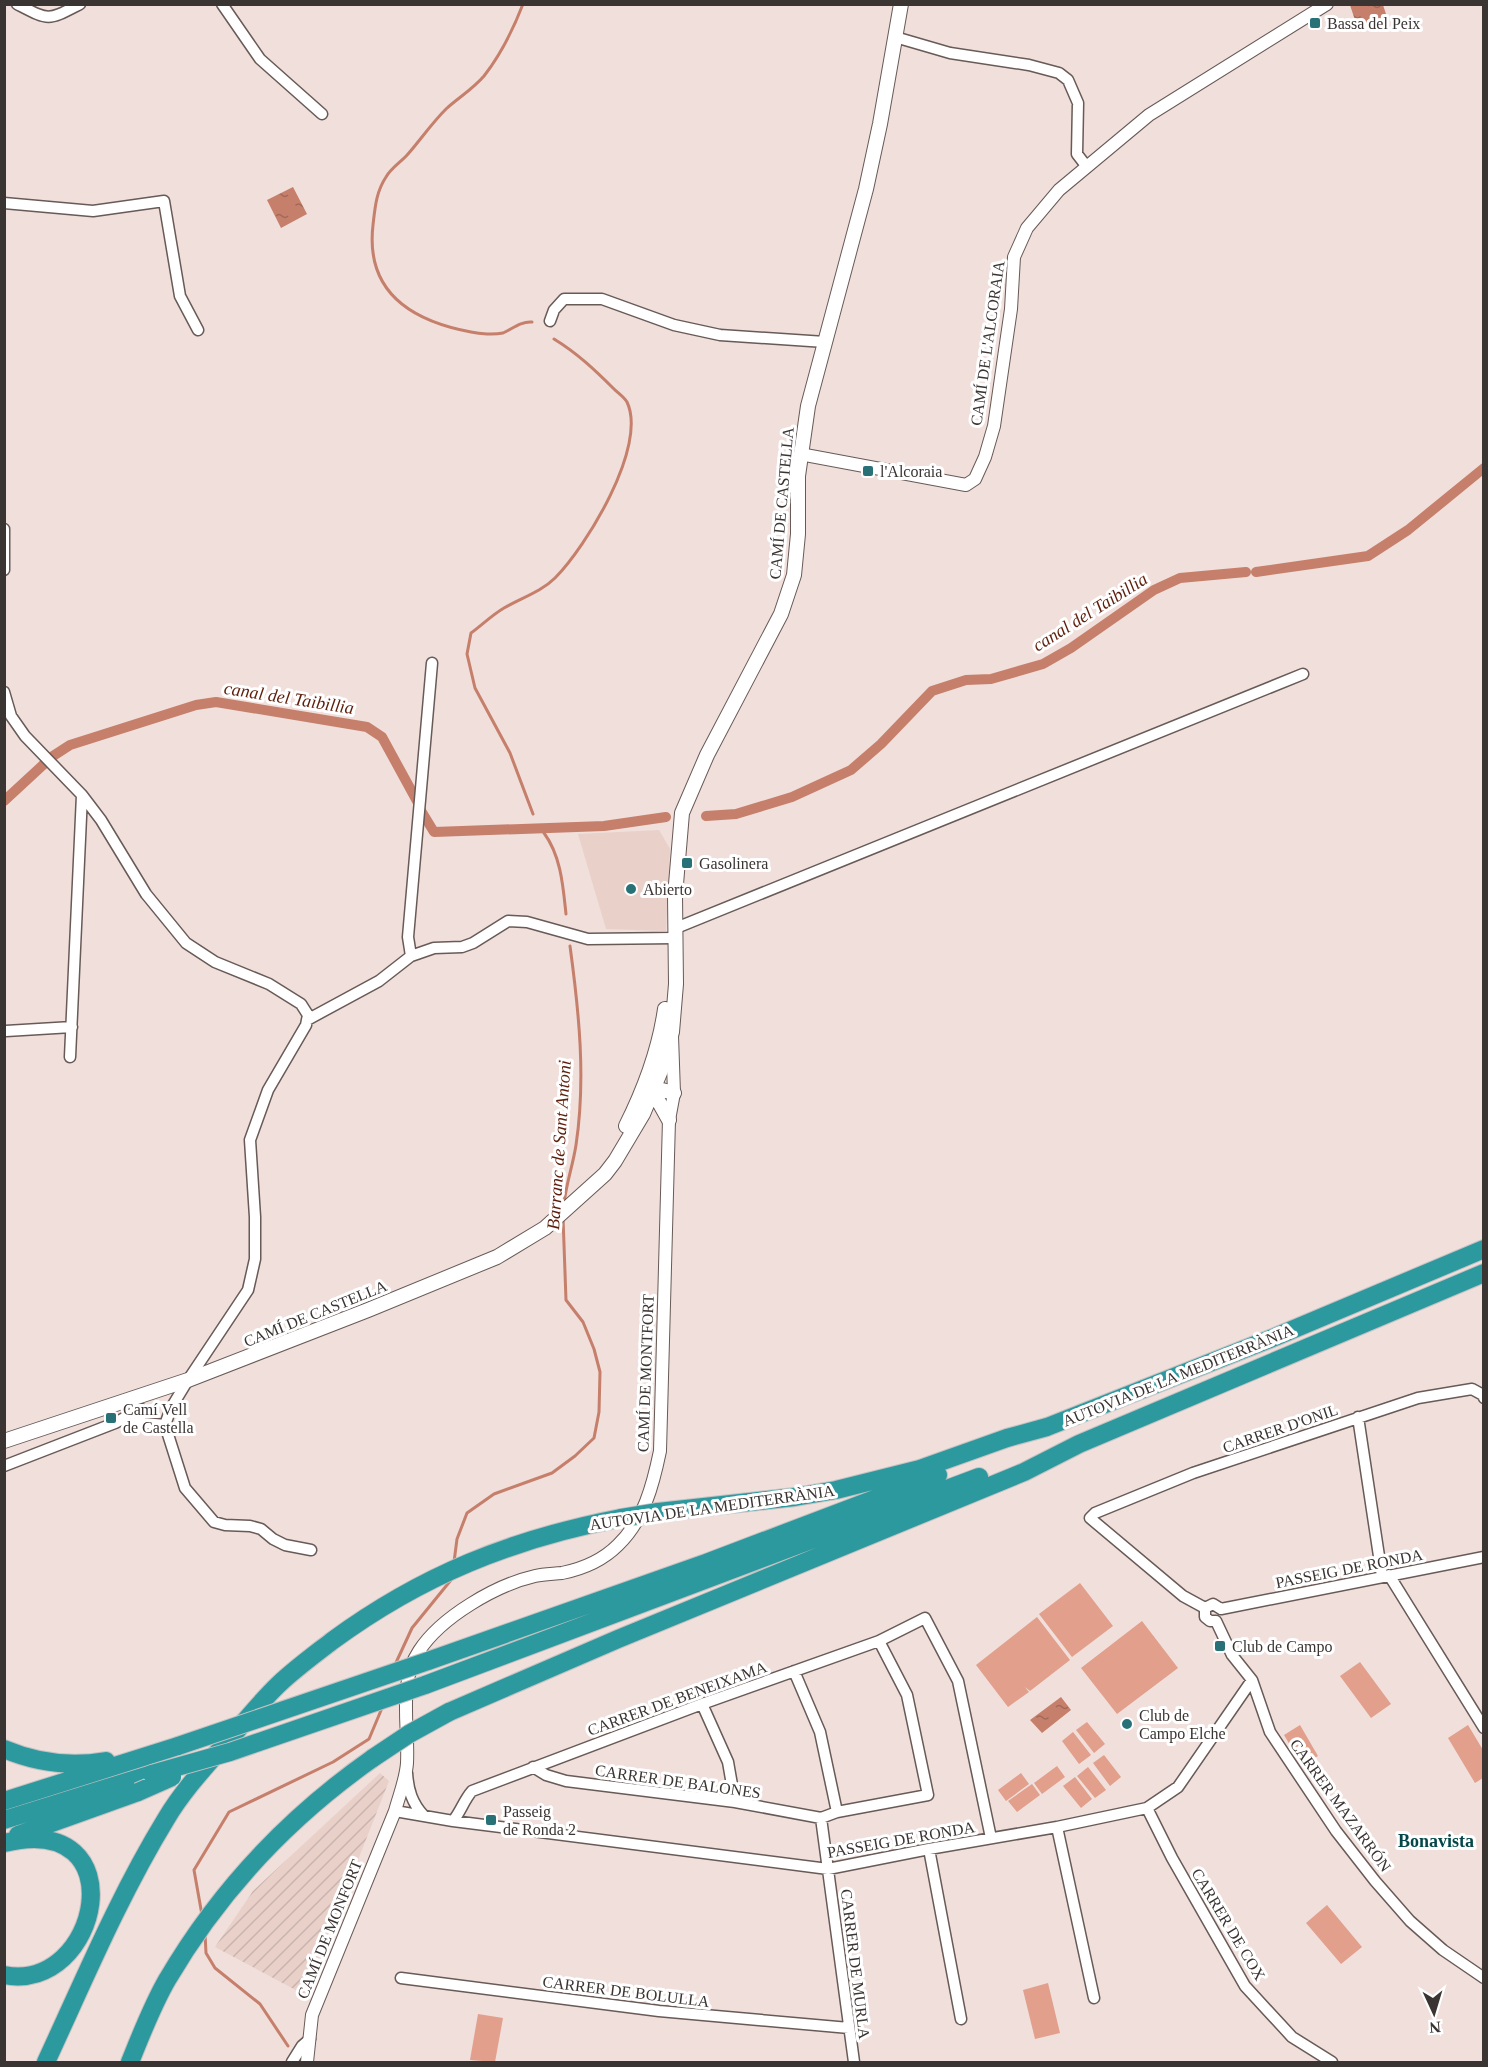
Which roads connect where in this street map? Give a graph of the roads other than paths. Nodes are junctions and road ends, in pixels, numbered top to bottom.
1 (17, 4) edge
2 (80, 4) edge
3 (222, 4) edge
4 (901, 4) edge
5 (1327, 4) edge
6 (895, 37) junction
7 (322, 114) dead end
8 (1086, 166) junction
9 (4, 203) edge
10 (550, 321) dead end
11 (198, 330) dead end
12 (825, 342) junction
13 (800, 454) junction
14 (4, 529) edge
15 (4, 570) edge
16 (432, 663) dead end
17 (1303, 674) dead end
18 (4, 692) edge
19 (82, 795) junction
20 (675, 933) junction
21 (411, 956) junction
22 (307, 1020) junction
23 (72, 1027) junction
24 (668, 1028) junction
25 (6, 1031) edge
26 (70, 1058) dead end
27 (654, 1088) junction
28 (674, 1093) junction
29 (643, 1114) junction
30 (669, 1120) junction
31 (623, 1134) junction
32 (595, 1182) junction
33 (1484, 1249) edge
34 (1484, 1273) edge
35 (188, 1380) junction
36 (1484, 1398) edge
37 (141, 1408) dead end
38 (127, 1416) junction
39 (1358, 1417) junction
40 (165, 1425) junction
41 (1047, 1427) junction
42 (4, 1439) edge
43 (1079, 1444) junction
44 (4, 1466) edge
45 (311, 1550) dead end
46 (1484, 1557) edge
47 (1385, 1576) junction
48 (1205, 1608) junction
49 (1221, 1609) junction
50 (1216, 1621) junction
51 (879, 1641) junction
52 (794, 1671) junction
53 (1251, 1680) junction
54 (702, 1704) junction
55 (1484, 1728) edge
56 (4, 1749) edge
57 (230, 1752) junction
58 (141, 1759) junction
59 (407, 1765) junction
60 (533, 1767) junction
61 (4, 1801) edge
62 (735, 1802) junction
63 (1146, 1808) junction
64 (395, 1811) junction
65 (837, 1812) junction
66 (424, 1816) junction
67 (821, 1818) junction
68 (4, 1820) edge
69 (453, 1821) junction
70 (1057, 1827) junction
71 (991, 1838) junction
72 (4, 1841) edge
73 (929, 1849) junction
74 (828, 1869) junction
75 (4, 1975) edge
76 (401, 1978) dead end
77 (1484, 1978) edge
78 (1094, 1998) dead end
79 (961, 2019) dead end
80 (849, 2028) junction
81 (310, 2039) junction
82 (46, 2062) edge
83 (130, 2062) edge
84 (292, 2062) edge
85 (307, 2062) edge
86 (854, 2062) edge
87 (1332, 2062) edge

1 - 2 street
3 - 7 street
4 - 6 main road, CAMÍ DE CASTELLA
5 - 8 street, CAMÍ DE L'ALCORAIA
6 - 8 street
6 - 12 main road, CAMÍ DE CASTELLA
8 - 13 street, CAMÍ DE L'ALCORAIA
9 - 11 street
10 - 12 street
12 - 13 main road, CAMÍ DE CASTELLA
13 - 20 main road, CAMÍ DE CASTELLA
14 - 15 street
16 - 21 street
17 - 20 street
18 - 19 street
19 - 22 street
19 - 23 street
20 - 21 street
20 - 24 main road, CAMÍ DE CASTELLA
21 - 22 street
22 - 35 street
23 - 25 street
23 - 26 street
24 - 27 main road, CAMÍ DE CASTELLA
24 - 28 street, CAMÍ DE MONTFORT
24 - 31 main road, CAMÍ DE CASTELLA
27 - 28 main road
27 - 29 main road, CAMÍ DE CASTELLA
27 - 30 main road
27 - 31 main road
28 - 30 street, CAMÍ DE MONTFORT
29 - 30 street
29 - 32 main road, CAMÍ DE CASTELLA
30 - 59 street, CAMÍ DE MONTFORT
31 - 32 main road, CAMÍ DE CASTELLA
32 - 35 main road, CAMÍ DE CASTELLA
33 - 41 highway, AUTOVIA DE LA MEDITERRÀNIA
34 - 43 highway, AUTOVIA DE LA MEDITERRÀNIA
35 - 40 street
35 - 42 main road, CAMÍ DE CASTELLA
36 - 39 street, CARRER D'ONIL
37 - 38 street
38 - 40 street
38 - 44 street
39 - 47 street
39 - 48 street, CARRER D'ONIL
40 - 45 street
41 - 58 highway, bridge
41 - 82 highway, AUTOVIA DE LA MEDITERRÀNIA, bridge
43 - 57 highway, bridge
43 - 83 highway, AUTOVIA DE LA MEDITERRÀNIA, bridge
46 - 47 street, PASSEIG DE RONDA
47 - 49 street, PASSEIG DE RONDA
47 - 55 street
48 - 49 street
48 - 50 street
49 - 50 street
50 - 53 street
51 - 52 street, CARRER DE BENEIXAMA
51 - 65 street
51 - 71 street, CARRER DE BENEIXAMA
52 - 54 street, CARRER DE BENEIXAMA
52 - 65 street
53 - 63 street, PASSEIG DE RONDA
53 - 77 street, CARRER MAZARRÓN
54 - 60 street, CARRER DE BENEIXAMA
54 - 62 street
56 - 58 highway
57 - 68 highway, bridge
57 - 72 highway, bridge
58 - 61 highway
59 - 64 street, CAMÍ DE MONTFORT
59 - 66 street
60 - 62 street, CARRER DE BALONES
60 - 69 street, CARRER DE BENEIXAMA
62 - 67 street, CARRER DE BALONES
63 - 70 street, PASSEIG DE RONDA
63 - 87 street, CARRER DE COX
64 - 66 street, PASSEIG DE RONDA
64 - 81 street, CAMÍ DE MONFORT
65 - 67 street
66 - 69 street, PASSEIG DE RONDA
67 - 74 street
69 - 74 street, PASSEIG DE RONDA
70 - 71 street, PASSEIG DE RONDA
70 - 78 street
71 - 73 street, PASSEIG DE RONDA
72 - 75 highway
73 - 74 street, PASSEIG DE RONDA
73 - 79 street
74 - 80 street, CARRER DE MURLA
76 - 80 street, CARRER DE BOLULLA
80 - 86 street, CARRER DE MURLA
81 - 84 street
81 - 85 street, CAMÍ DE MONFORT

